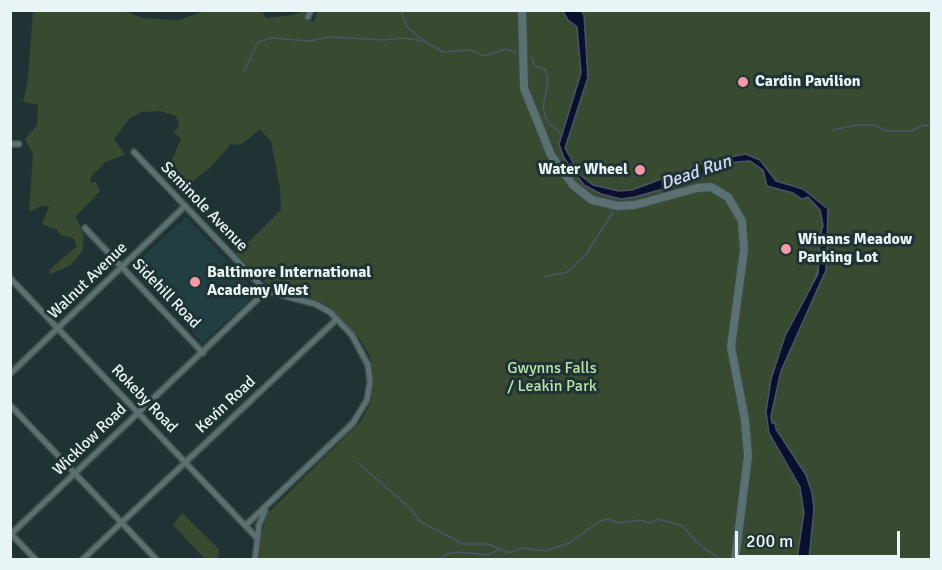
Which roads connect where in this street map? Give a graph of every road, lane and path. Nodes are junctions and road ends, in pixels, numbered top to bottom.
1 (311, 10) edge
2 (522, 10) edge
3 (308, 17) dead end
4 (10, 144) edge
5 (19, 144) dead end
6 (134, 152) dead end
7 (184, 207) junction
8 (85, 228) dead end
9 (122, 268) junction
10 (10, 278) edge
11 (266, 291) junction
12 (337, 319) junction
13 (58, 328) junction
14 (203, 352) junction
15 (10, 374) edge
16 (10, 405) edge
17 (139, 413) junction
18 (185, 462) junction
19 (75, 473) junction
20 (270, 505) junction
21 (122, 522) junction
22 (246, 525) junction
23 (11, 534) edge
24 (257, 537) junction
25 (36, 560) edge
26 (82, 560) edge
27 (157, 560) edge
28 (255, 560) edge
29 (735, 560) edge

1 - 3 street
2 - 29 street
4 - 5 street
6 - 7 street, Seminole Avenue
7 - 9 street, Walnut Avenue
7 - 11 street, Seminole Avenue
8 - 9 street, Sidehill Road
9 - 13 street, Walnut Avenue
9 - 14 street, Sidehill Road
10 - 13 street, Rokeby Road
11 - 12 street
11 - 14 street, Wicklow Road
12 - 18 street, Kevin Road
12 - 20 street
13 - 15 street, Walnut Avenue
13 - 17 street, Rokeby Road
14 - 17 street, Wicklow Road
16 - 19 street
17 - 18 street, Rokeby Road
17 - 19 street, Wicklow Road
18 - 21 street, Kevin Road
18 - 22 street, Rokeby Road
19 - 21 street
19 - 23 street, Wicklow Road
20 - 22 street
20 - 24 street
21 - 26 street, Kevin Road
21 - 27 street
22 - 24 street, Rokeby Road
23 - 25 street
24 - 28 street

